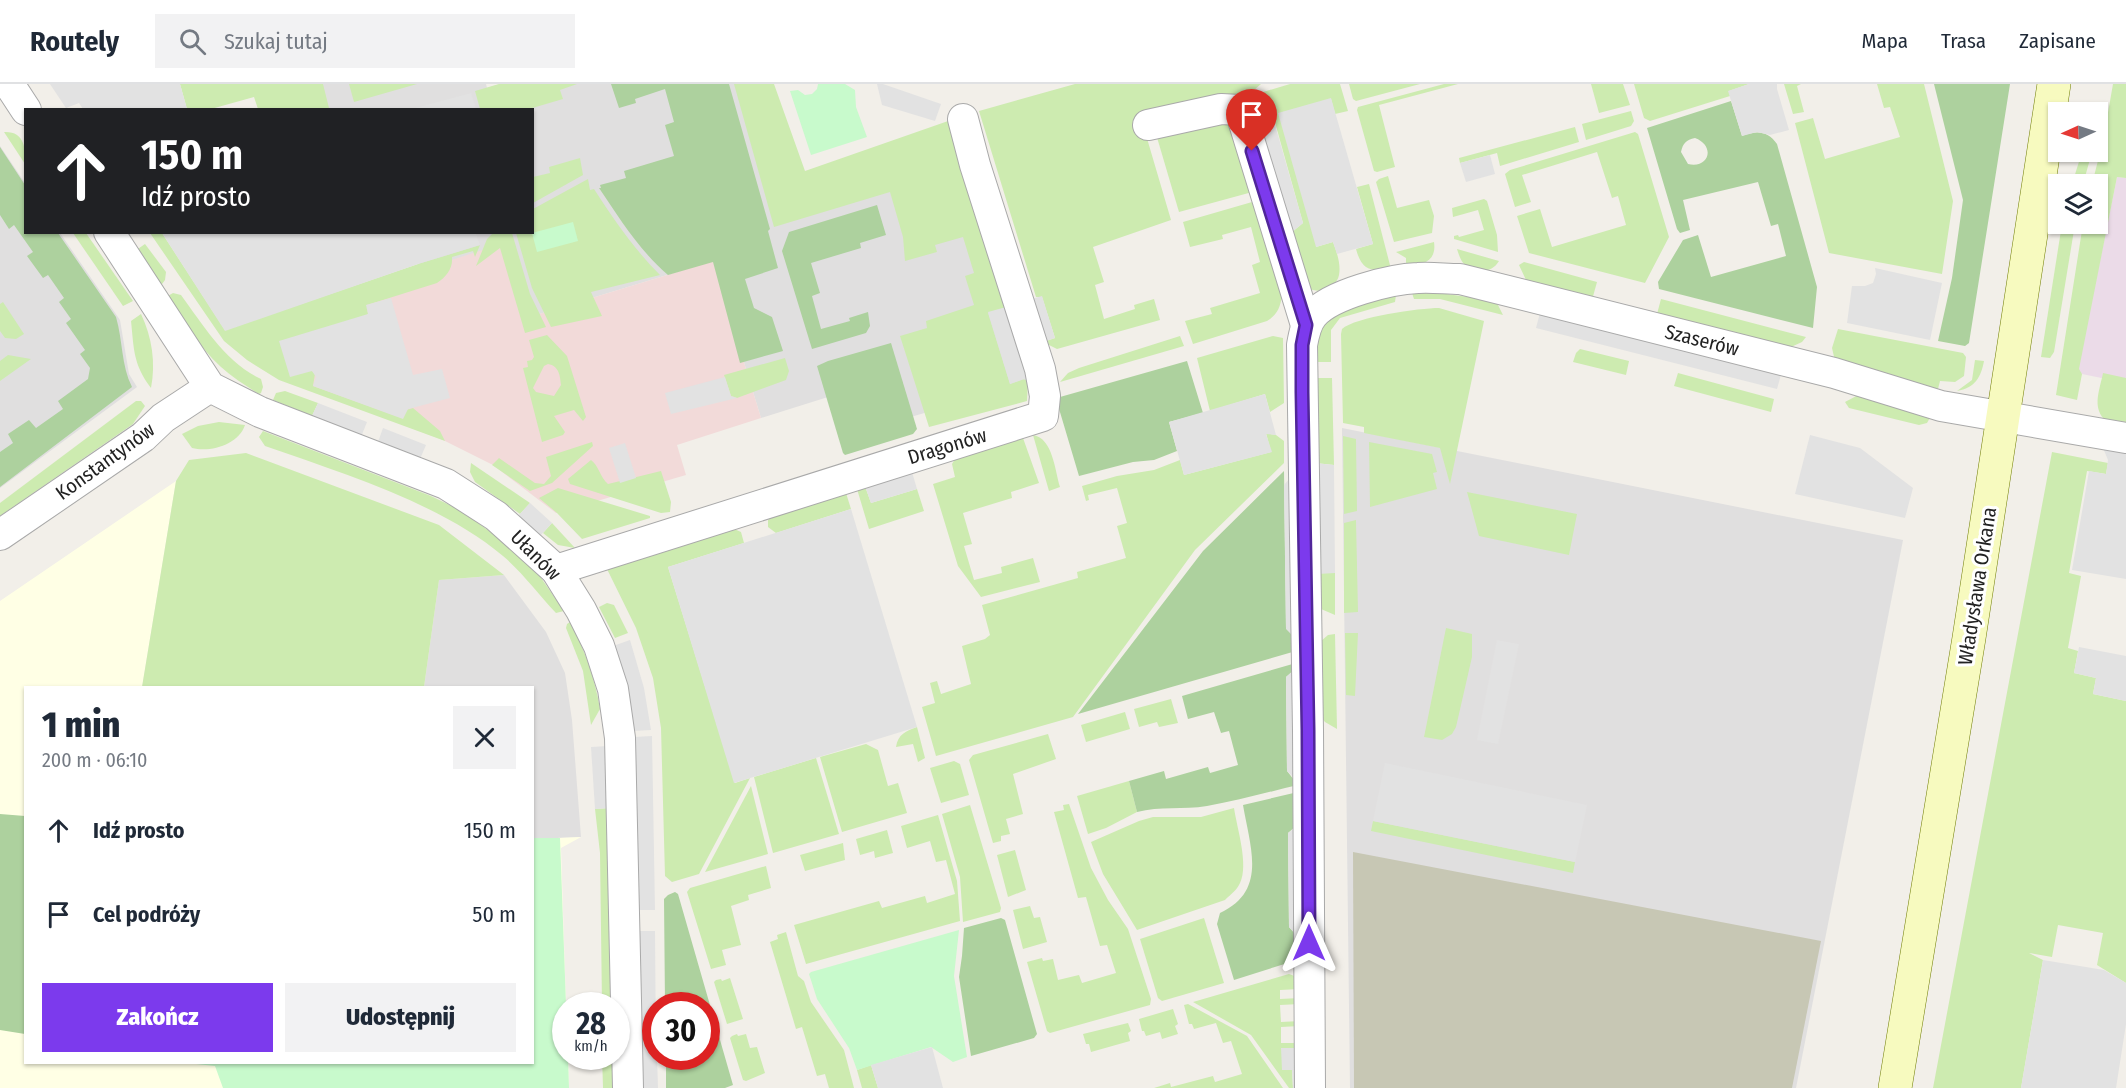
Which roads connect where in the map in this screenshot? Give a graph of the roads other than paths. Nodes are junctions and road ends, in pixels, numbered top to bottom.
1 (9, 84) edge
2 (2054, 84) edge
3 (25, 108) edge
4 (963, 119) dead end
5 (1148, 125) dead end
6 (110, 234) edge
7 (1304, 335) junction
8 (210, 387) junction
9 (2003, 416) junction
10 (2126, 438) edge
11 (0, 535) edge
12 (556, 570) junction
13 (628, 1088) edge
14 (1310, 1088) edge
15 (1895, 1088) edge

1 - 3 street
2 - 9 street, Władysława Orkana
4 - 12 street, Dragonów
5 - 7 street
6 - 8 street
7 - 9 street, Szaserów
7 - 14 street
8 - 11 street, Konstantynów
8 - 12 street, Ułanów
9 - 10 street, Szaserów
9 - 15 street, Władysława Orkana
12 - 13 street, Ułanów

